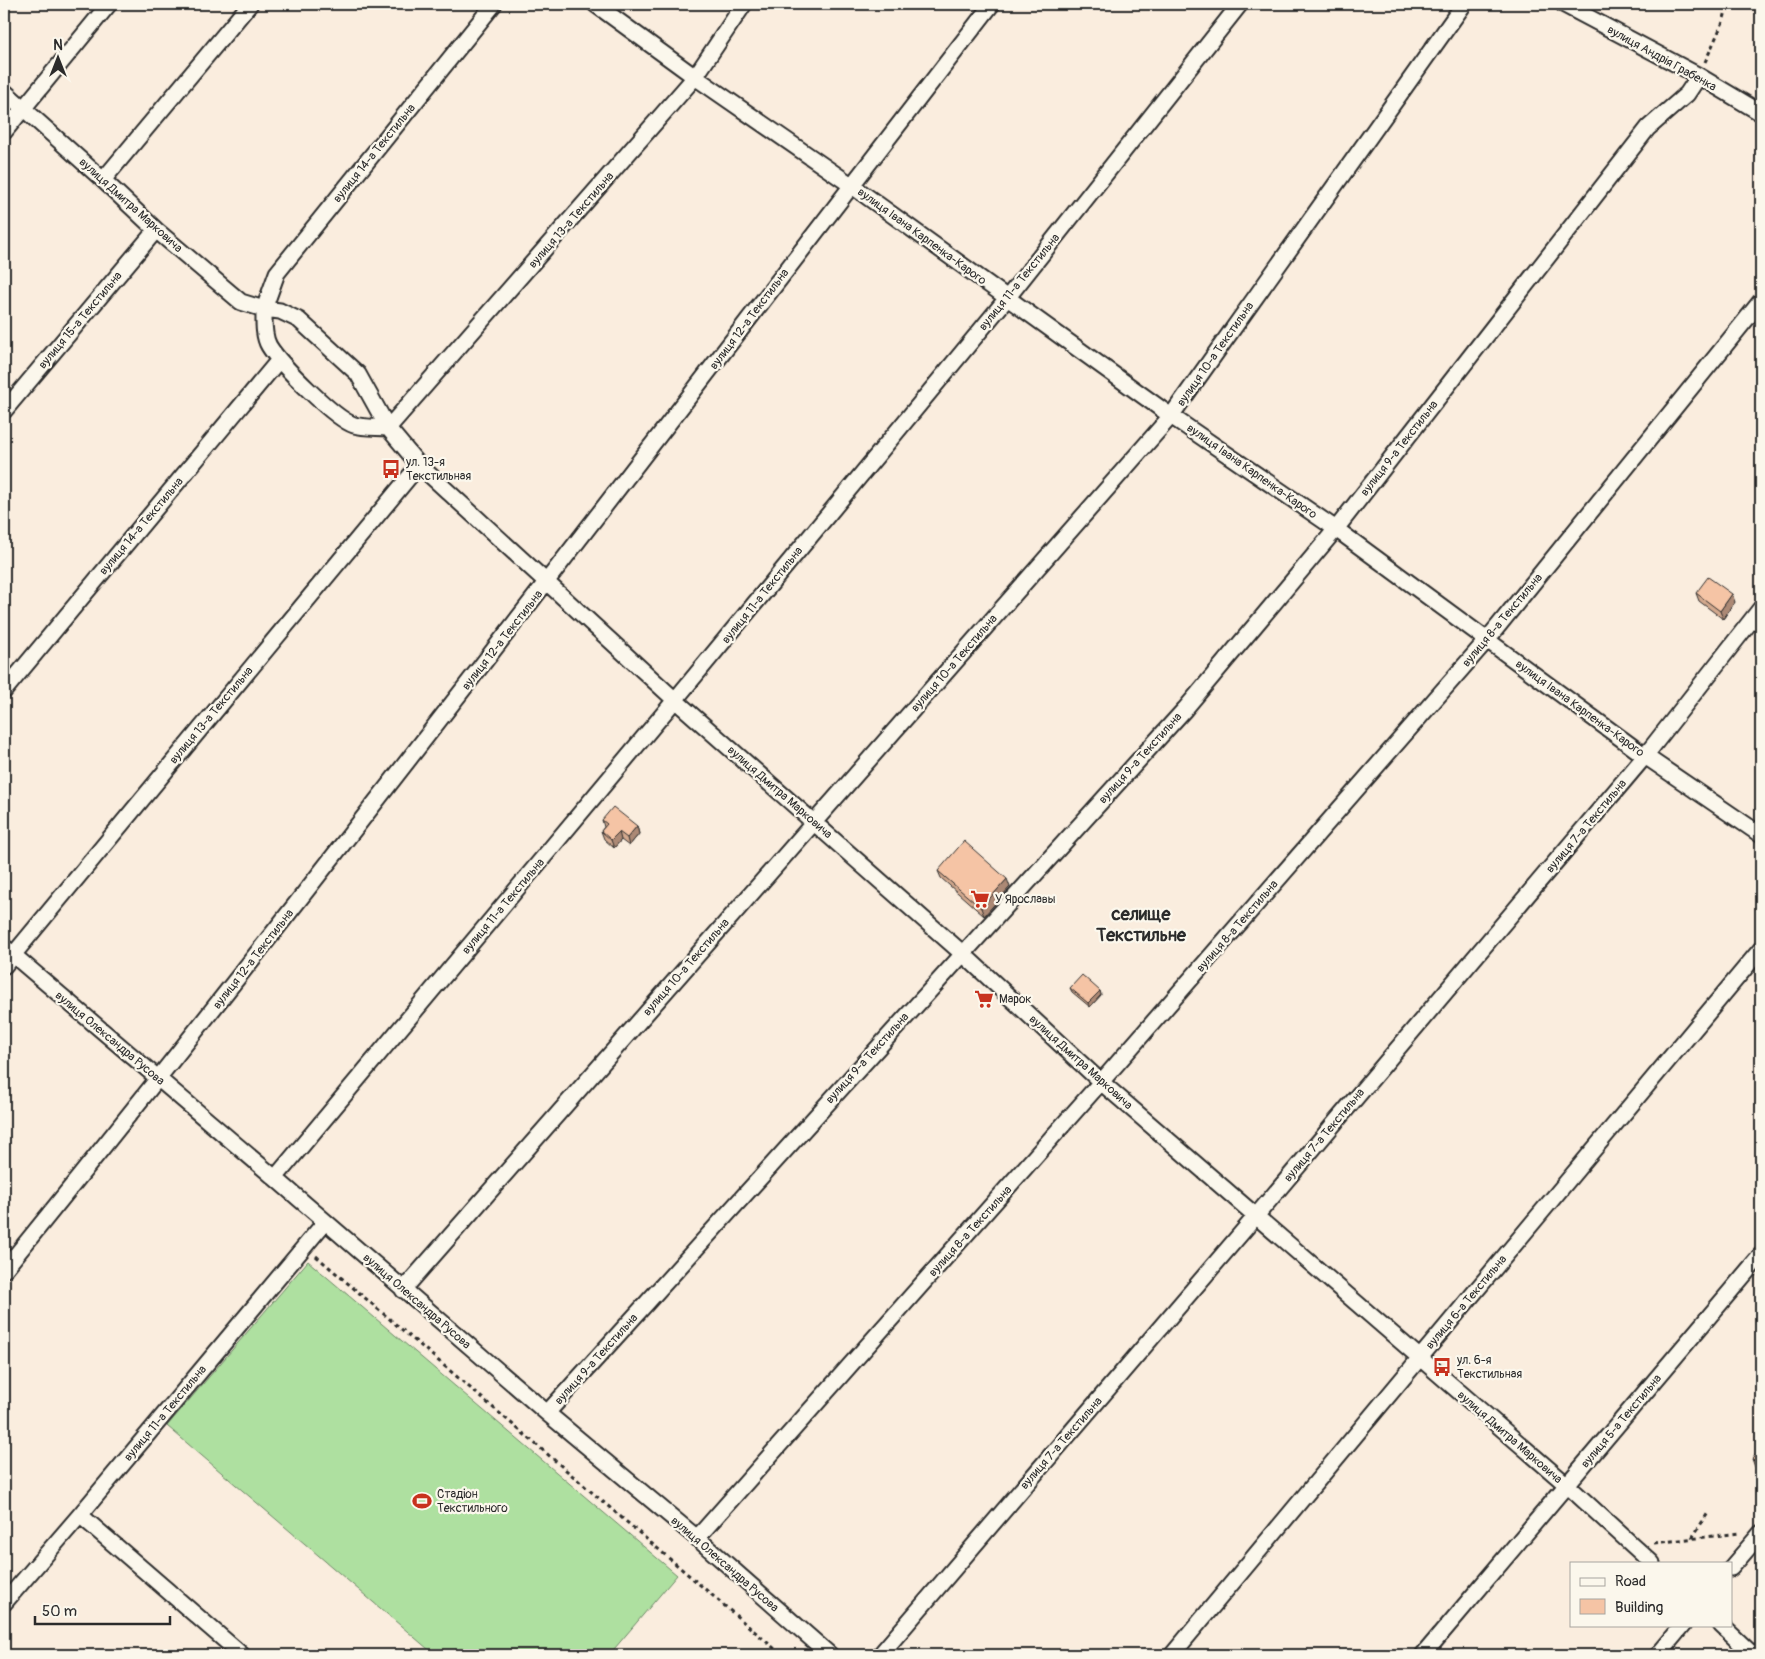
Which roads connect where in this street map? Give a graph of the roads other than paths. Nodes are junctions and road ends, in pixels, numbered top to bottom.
1 (109, 4) edge
2 (250, 4) edge
3 (494, 4) edge
4 (595, 4) edge
5 (744, 4) edge
6 (992, 4) edge
7 (1240, 4) edge
8 (1464, 4) edge
9 (1563, 4) edge
10 (1699, 76) junction
11 (695, 77) junction
12 (4, 91) edge
13 (23, 109) junction
14 (1761, 112) edge
15 (4, 132) edge
16 (103, 180) junction
17 (852, 185) junction
18 (156, 230) junction
19 (1008, 296) junction
20 (1761, 301) edge
21 (264, 309) junction
22 (279, 360) junction
23 (4, 411) edge
24 (1172, 416) junction
25 (388, 428) junction
26 (419, 465) junction
27 (1336, 529) junction
28 (547, 582) junction
29 (1761, 608) edge
30 (1486, 640) junction
31 (4, 691) edge
32 (676, 700) junction
33 (1645, 756) junction
34 (814, 822) junction
35 (1761, 834) edge
36 (1761, 949) edge
37 (962, 953) junction
38 (7, 956) edge
39 (159, 1079) junction
40 (1101, 1082) junction
41 (275, 1178) junction
42 (1256, 1216) junction
43 (325, 1222) junction
44 (1761, 1255) edge
45 (4, 1270) edge
46 (402, 1290) junction
47 (1419, 1359) junction
48 (547, 1413) junction
49 (1566, 1485) junction
50 (80, 1515) junction
51 (1761, 1533) edge
52 (697, 1538) junction
53 (1651, 1562) edge
54 (1732, 1567) edge
55 (4, 1603) edge
56 (1682, 1626) edge
57 (1722, 1626) edge
58 (242, 1655) edge
59 (830, 1655) edge
60 (880, 1655) edge
61 (1172, 1655) edge
62 (1423, 1655) edge
63 (1658, 1655) edge
64 (1753, 1655) edge

1 - 13 street
2 - 16 street
3 - 21 street, вулиця 14-а Текстильна
4 - 11 street, вулиця Івана Карпенка-Карого
5 - 11 street, вулиця 13-а Текстильна
6 - 17 street, вулиця 12-а Текстильна
7 - 19 street, вулиця 11-а Текстильна
8 - 24 street, вулиця 10-а Текстильна
9 - 10 street, вулиця Андрія Грабенка
10 - 14 street, вулиця Андрія Грабенка
10 - 27 street, вулиця 9-а Текстильна
11 - 17 street, вулиця Івана Карпенка-Карого
11 - 25 street, вулиця 13-а Текстильна
12 - 13 street, вулиця Дмитра Марковича
13 - 15 street
13 - 16 street, вулиця Дмитра Марковича
16 - 18 street, вулиця Дмитра Марковича
17 - 19 street, вулиця Івана Карпенка-Карого
17 - 28 street, вулиця 12-а Текстильна
18 - 21 street, вулиця Дмитра Марковича
18 - 23 street, вулиця 15-а Текстильна
19 - 24 street, вулиця Івана Карпенка-Карого
19 - 32 street, вулиця 11-а Текстильна
20 - 30 street, вулиця 8-а Текстильна
21 - 22 street
21 - 25 street, вулиця Дмитра Марковича
22 - 25 street
22 - 31 street, вулиця 14-а Текстильна
24 - 27 street, вулиця Івана Карпенка-Карого
24 - 34 street, вулиця 10-а Текстильна
25 - 26 street, вулиця Дмитра Марковича
26 - 28 street, вулиця Дмитра Марковича
26 - 38 street, вулиця 13-а Текстильна
27 - 30 street, вулиця Івана Карпенка-Карого
27 - 37 street, вулиця 9-а Текстильна
28 - 32 street, вулиця Дмитра Марковича
28 - 39 street, вулиця 12-а Текстильна
29 - 33 street, вулиця 7-а Текстильна
30 - 33 street, вулиця Івана Карпенка-Карого
30 - 40 street, вулиця 8-а Текстильна
32 - 34 street, вулиця Дмитра Марковича
32 - 41 street, вулиця 11-а Текстильна
33 - 35 street, вулиця Івана Карпенка-Карого
33 - 42 street, вулиця 7-а Текстильна
34 - 37 street, вулиця Дмитра Марковича
34 - 46 street, вулиця 10-а Текстильна
36 - 47 street, вулиця 6-а Текстильна
37 - 40 street, вулиця Дмитра Марковича
37 - 48 street, вулиця 9-а Текстильна
38 - 39 street, вулиця Олександра Русова
39 - 41 street, вулиця Олександра Русова
39 - 45 street, вулиця 12-а Текстильна
40 - 42 street, вулиця Дмитра Марковича
40 - 52 street, вулиця 8-а Текстильна
41 - 43 street, вулиця Олександра Русова
42 - 47 street, вулиця Дмитра Марковича
42 - 60 street, вулиця 7-а Текстильна
43 - 46 street, вулиця Олександра Русова
43 - 50 street, вулиця 11-а Текстильна
44 - 49 street, вулиця 5-а Текстильна
46 - 48 street, вулиця Олександра Русова
47 - 49 street, вулиця Дмитра Марковича
47 - 61 street, вулиця 6-а Текстильна
48 - 52 street, вулиця Олександра Русова
49 - 53 street, вулиця Дмитра Марковича
49 - 62 street, вулиця 5-а Текстильна
50 - 55 street, вулиця 11-а Текстильна
50 - 58 street
51 - 54 street
52 - 59 street, вулиця Олександра Русова
56 - 63 street
57 - 64 street

